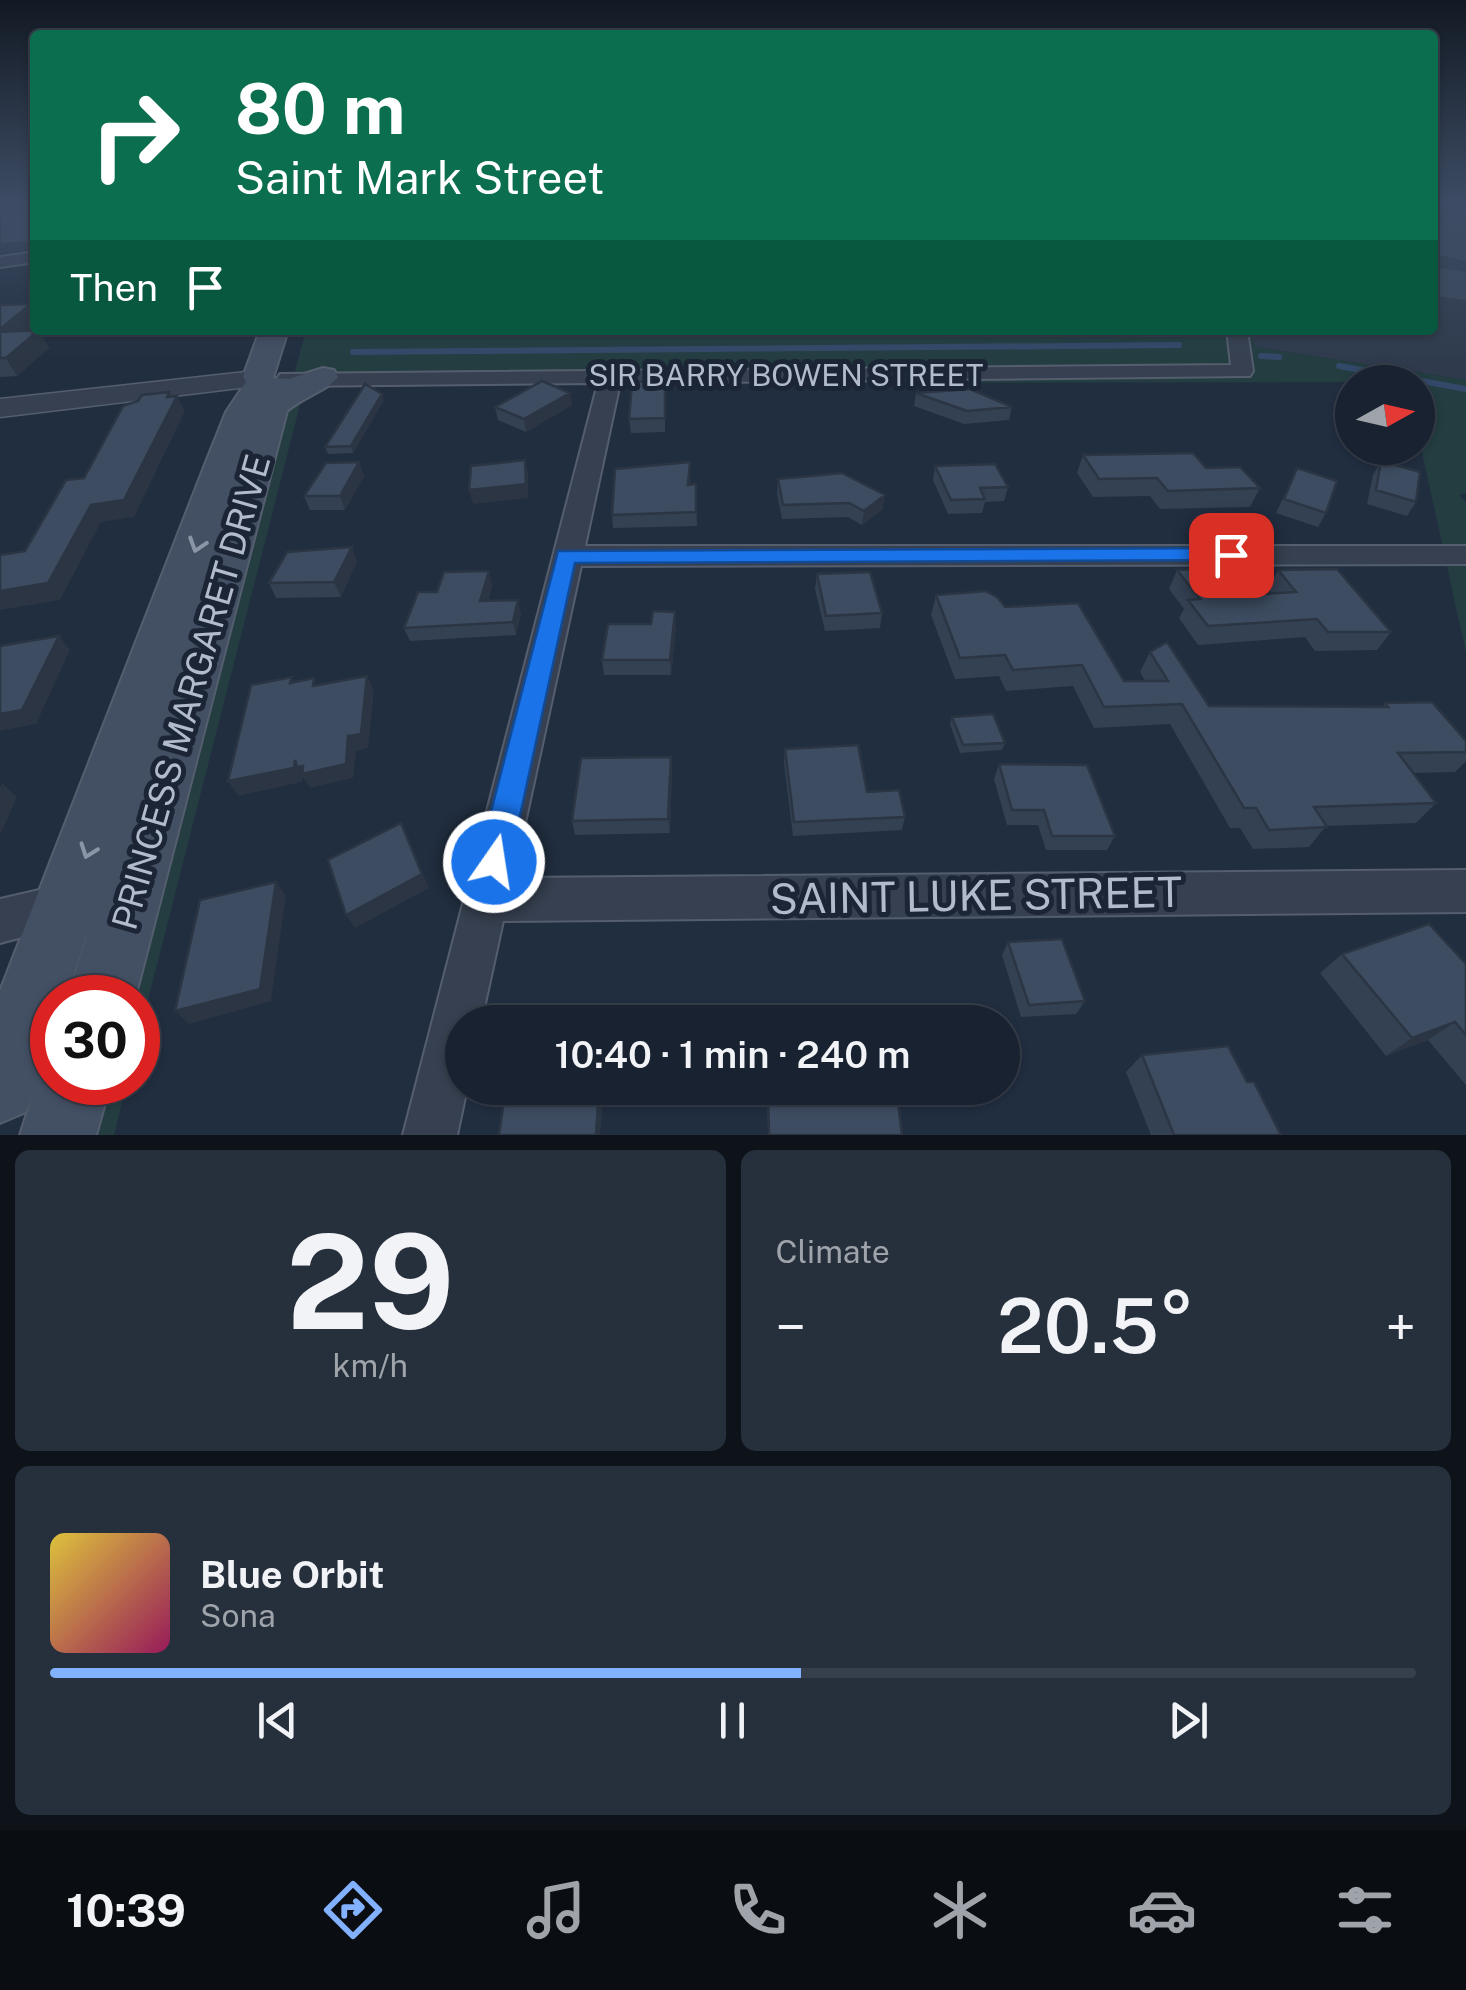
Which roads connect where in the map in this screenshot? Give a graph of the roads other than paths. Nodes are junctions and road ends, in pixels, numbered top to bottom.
1 (30, 258) edge
2 (0, 262) edge
3 (274, 335) edge
4 (295, 335) edge
5 (1238, 335) edge
6 (610, 375) junction
7 (323, 377) joint
8 (269, 385) junction
9 (0, 408) edge
10 (0, 418) edge
11 (1466, 555) edge
12 (566, 556) junction
13 (1466, 891) edge
14 (134, 894) junction
15 (485, 900) junction
16 (68, 905) junction
17 (0, 921) edge
18 (108, 975) edge
19 (0, 1086) edge
20 (67, 1105) edge
21 (58, 1135) edge
22 (430, 1135) edge

1 - 2 street
3 - 8 main road, PRINCESS MARGARET DRIVE
4 - 8 main road, PRINCESS MARGARET DRIVE
5 - 6 street, SIR BARRY BOWEN STREET
6 - 7 street, SIR BARRY BOWEN STREET
6 - 12 street
7 - 8 main road
8 - 9 street
8 - 10 street
8 - 14 main road, PRINCESS MARGARET DRIVE
8 -> 16 main road, PRINCESS MARGARET DRIVE
11 - 12 street
12 - 15 street
13 - 15 street, SAINT LUKE STREET
14 - 16 street
14 - 18 main road, PRINCESS MARGARET DRIVE
15 - 22 street
16 - 17 street
16 - 19 main road, PRINCESS MARGARET DRIVE
20 - 21 main road

